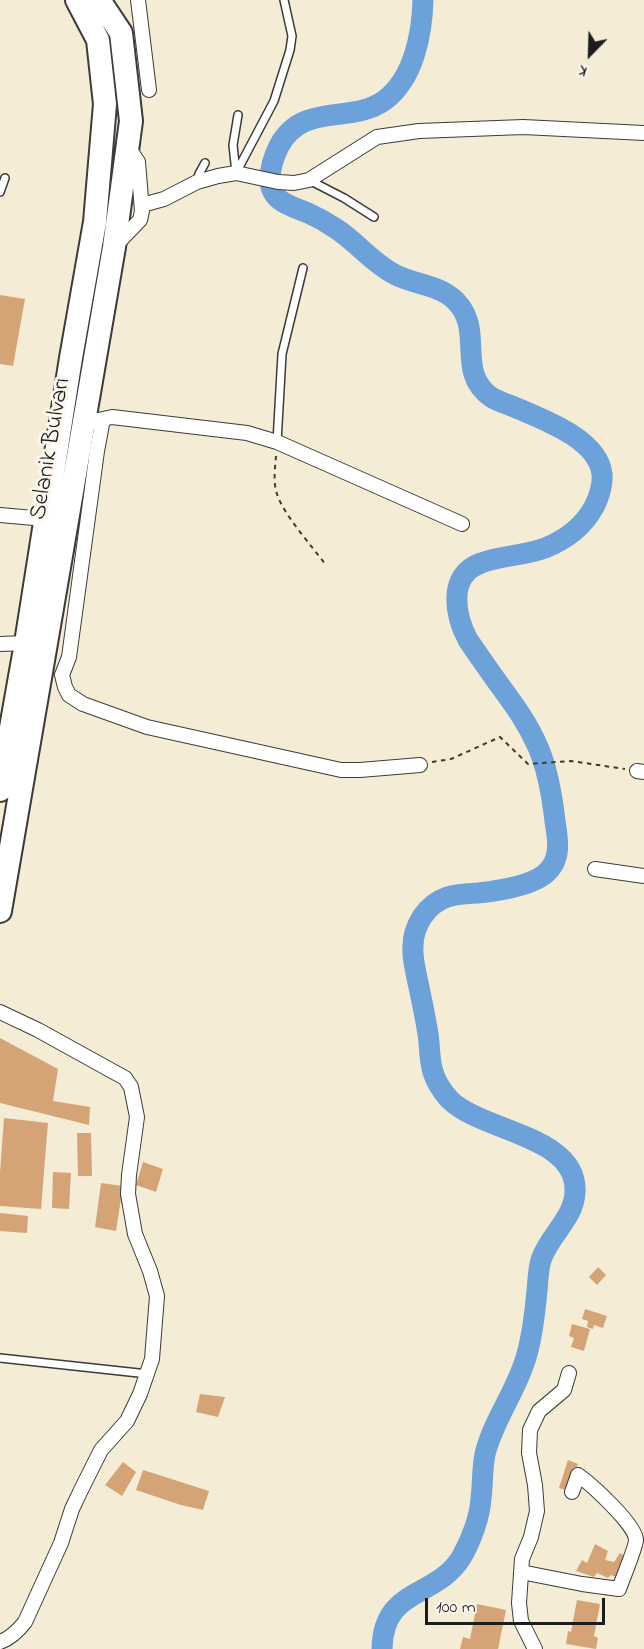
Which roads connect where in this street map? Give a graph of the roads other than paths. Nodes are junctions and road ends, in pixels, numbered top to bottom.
1 (77, 0) edge
2 (99, 0) edge
3 (138, 0) edge
4 (284, 0) edge
5 (149, 90) dead end
6 (238, 115) dead end
7 (644, 133) edge
8 (128, 147) junction
9 (205, 163) dead end
10 (236, 173) junction
11 (5, 178) dead end
12 (309, 180) junction
13 (197, 182) junction
14 (0, 192) edge
15 (142, 205) junction
16 (374, 217) dead end
17 (114, 248) junction
18 (303, 268) dead end
19 (66, 390) junction
20 (89, 393) junction
21 (94, 421) junction
22 (277, 442) junction
23 (0, 515) edge
24 (45, 519) junction
25 (462, 524) dead end
26 (26, 643) junction
27 (0, 644) edge
28 (420, 765) road end
29 (0, 790) edge
30 (595, 869) dead end
31 (644, 876) edge
32 (0, 911) edge
33 (0, 1012) edge
34 (0, 1358) edge
35 (569, 1373) dead end
36 (148, 1374) junction
37 (572, 1492) dead end
38 (521, 1572) junction
39 (0, 1642) edge
40 (535, 1649) edge

1 - 19 main road, Selanik Bulvarı
2 - 8 main road, Selanik Bulvarı
3 - 5 street
4 - 10 lane
6 - 10 lane
7 - 12 street
8 - 15 street
8 - 17 main road, Selanik Bulvarı
9 - 13 lane
10 - 12 street
10 - 13 street
11 - 14 lane
12 - 16 lane
13 - 15 street
15 - 17 street
17 - 20 main road, Selanik Bulvarı
18 - 22 lane
19 - 20 main road
19 - 24 main road, Selanik Bulvarı
20 - 21 main road, Selanik Bulvarı
21 - 22 street
21 - 28 street
21 - 32 main road, Selanik Bulvarı
22 - 25 street
23 - 24 street
24 - 26 main road, Selanik Bulvarı
26 - 27 street
26 - 29 main road, Selanik Bulvarı
30 - 31 street
33 - 36 street
34 - 36 lane
35 - 38 street
36 - 39 street
37 - 38 street
38 - 40 street

